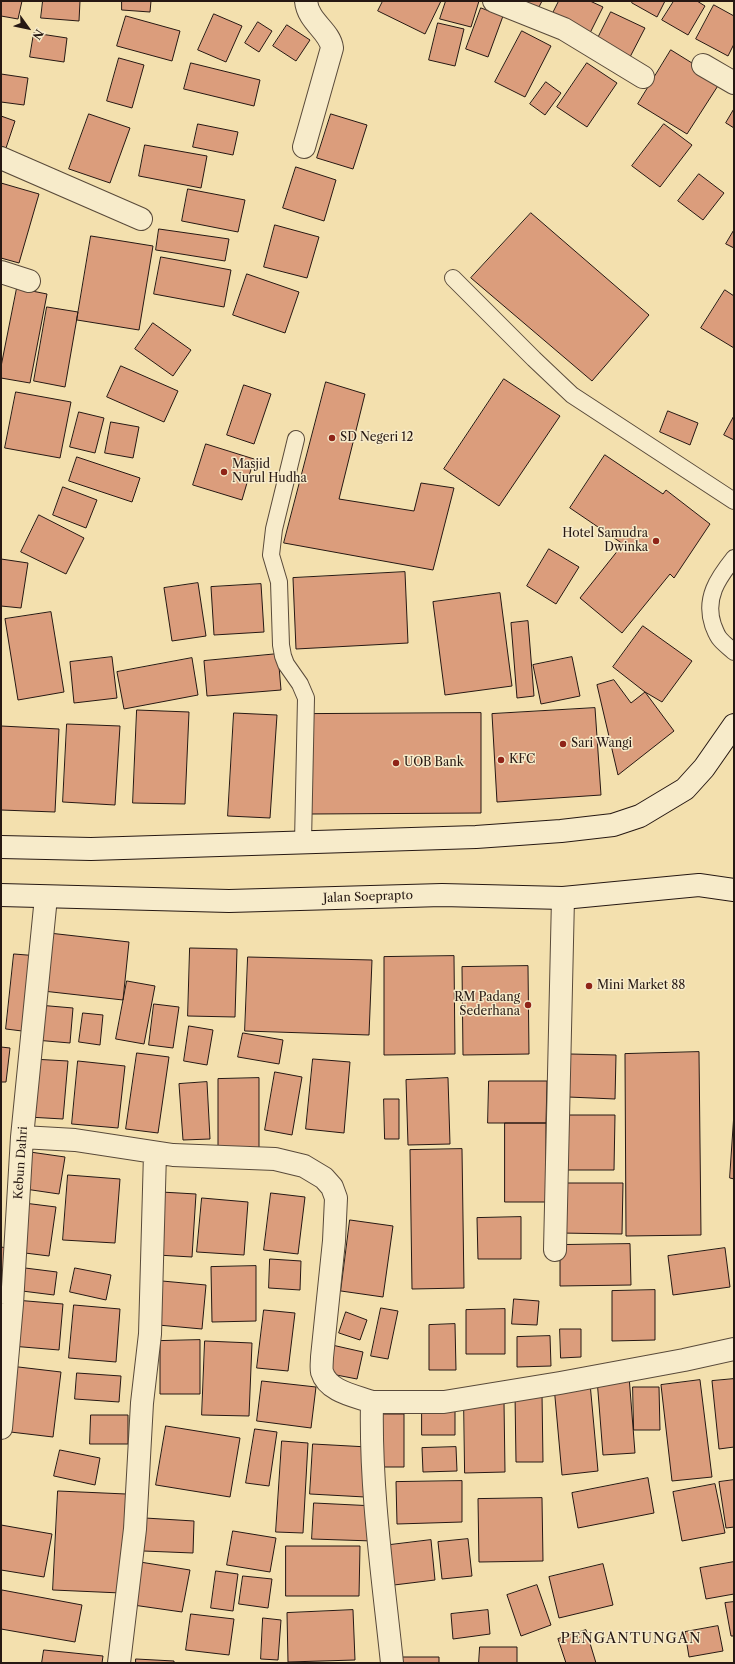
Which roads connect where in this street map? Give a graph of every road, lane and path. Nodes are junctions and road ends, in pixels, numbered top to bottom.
1 (306, 1) edge
2 (494, 1) edge
3 (703, 65) dead end
4 (643, 77) dead end
5 (734, 83) edge
6 (304, 146) dead end
7 (1, 158) edge
8 (141, 219) dead end
9 (1, 272) edge
10 (453, 278) dead end
11 (28, 281) dead end
12 (296, 439) dead end
13 (734, 501) edge
14 (734, 558) edge
15 (734, 652) edge
16 (734, 726) edge
17 (303, 842) junction
18 (1, 847) edge
19 (734, 890) edge
20 (1, 895) edge
21 (46, 897) junction
22 (563, 898) junction
23 (22, 1137) junction
24 (155, 1153) junction
25 (9, 1230) edge
26 (556, 1250) dead end
27 (734, 1349) edge
28 (4, 1364) edge
29 (372, 1402) junction
30 (1, 1428) edge
31 (119, 1663) edge
32 (392, 1663) edge

1 - 6 street
2 - 4 street
3 - 5 street
7 - 8 street
9 - 11 street
10 - 13 lane
12 - 17 lane
14 - 15 lane
16 - 17 street
17 - 18 street
19 - 22 street, Jalan Soeprapto
20 - 21 street, Jalan Soeprapto
21 - 22 street, Jalan Soeprapto
21 - 23 street, Kebun Dahri
22 - 26 street
23 - 24 street
23 - 25 street, Kebun Dahri
24 - 29 street
24 - 31 street
25 - 28 street, Kebun Dahri
27 - 29 street
28 - 30 street, Kebun Dahri
29 - 32 street

